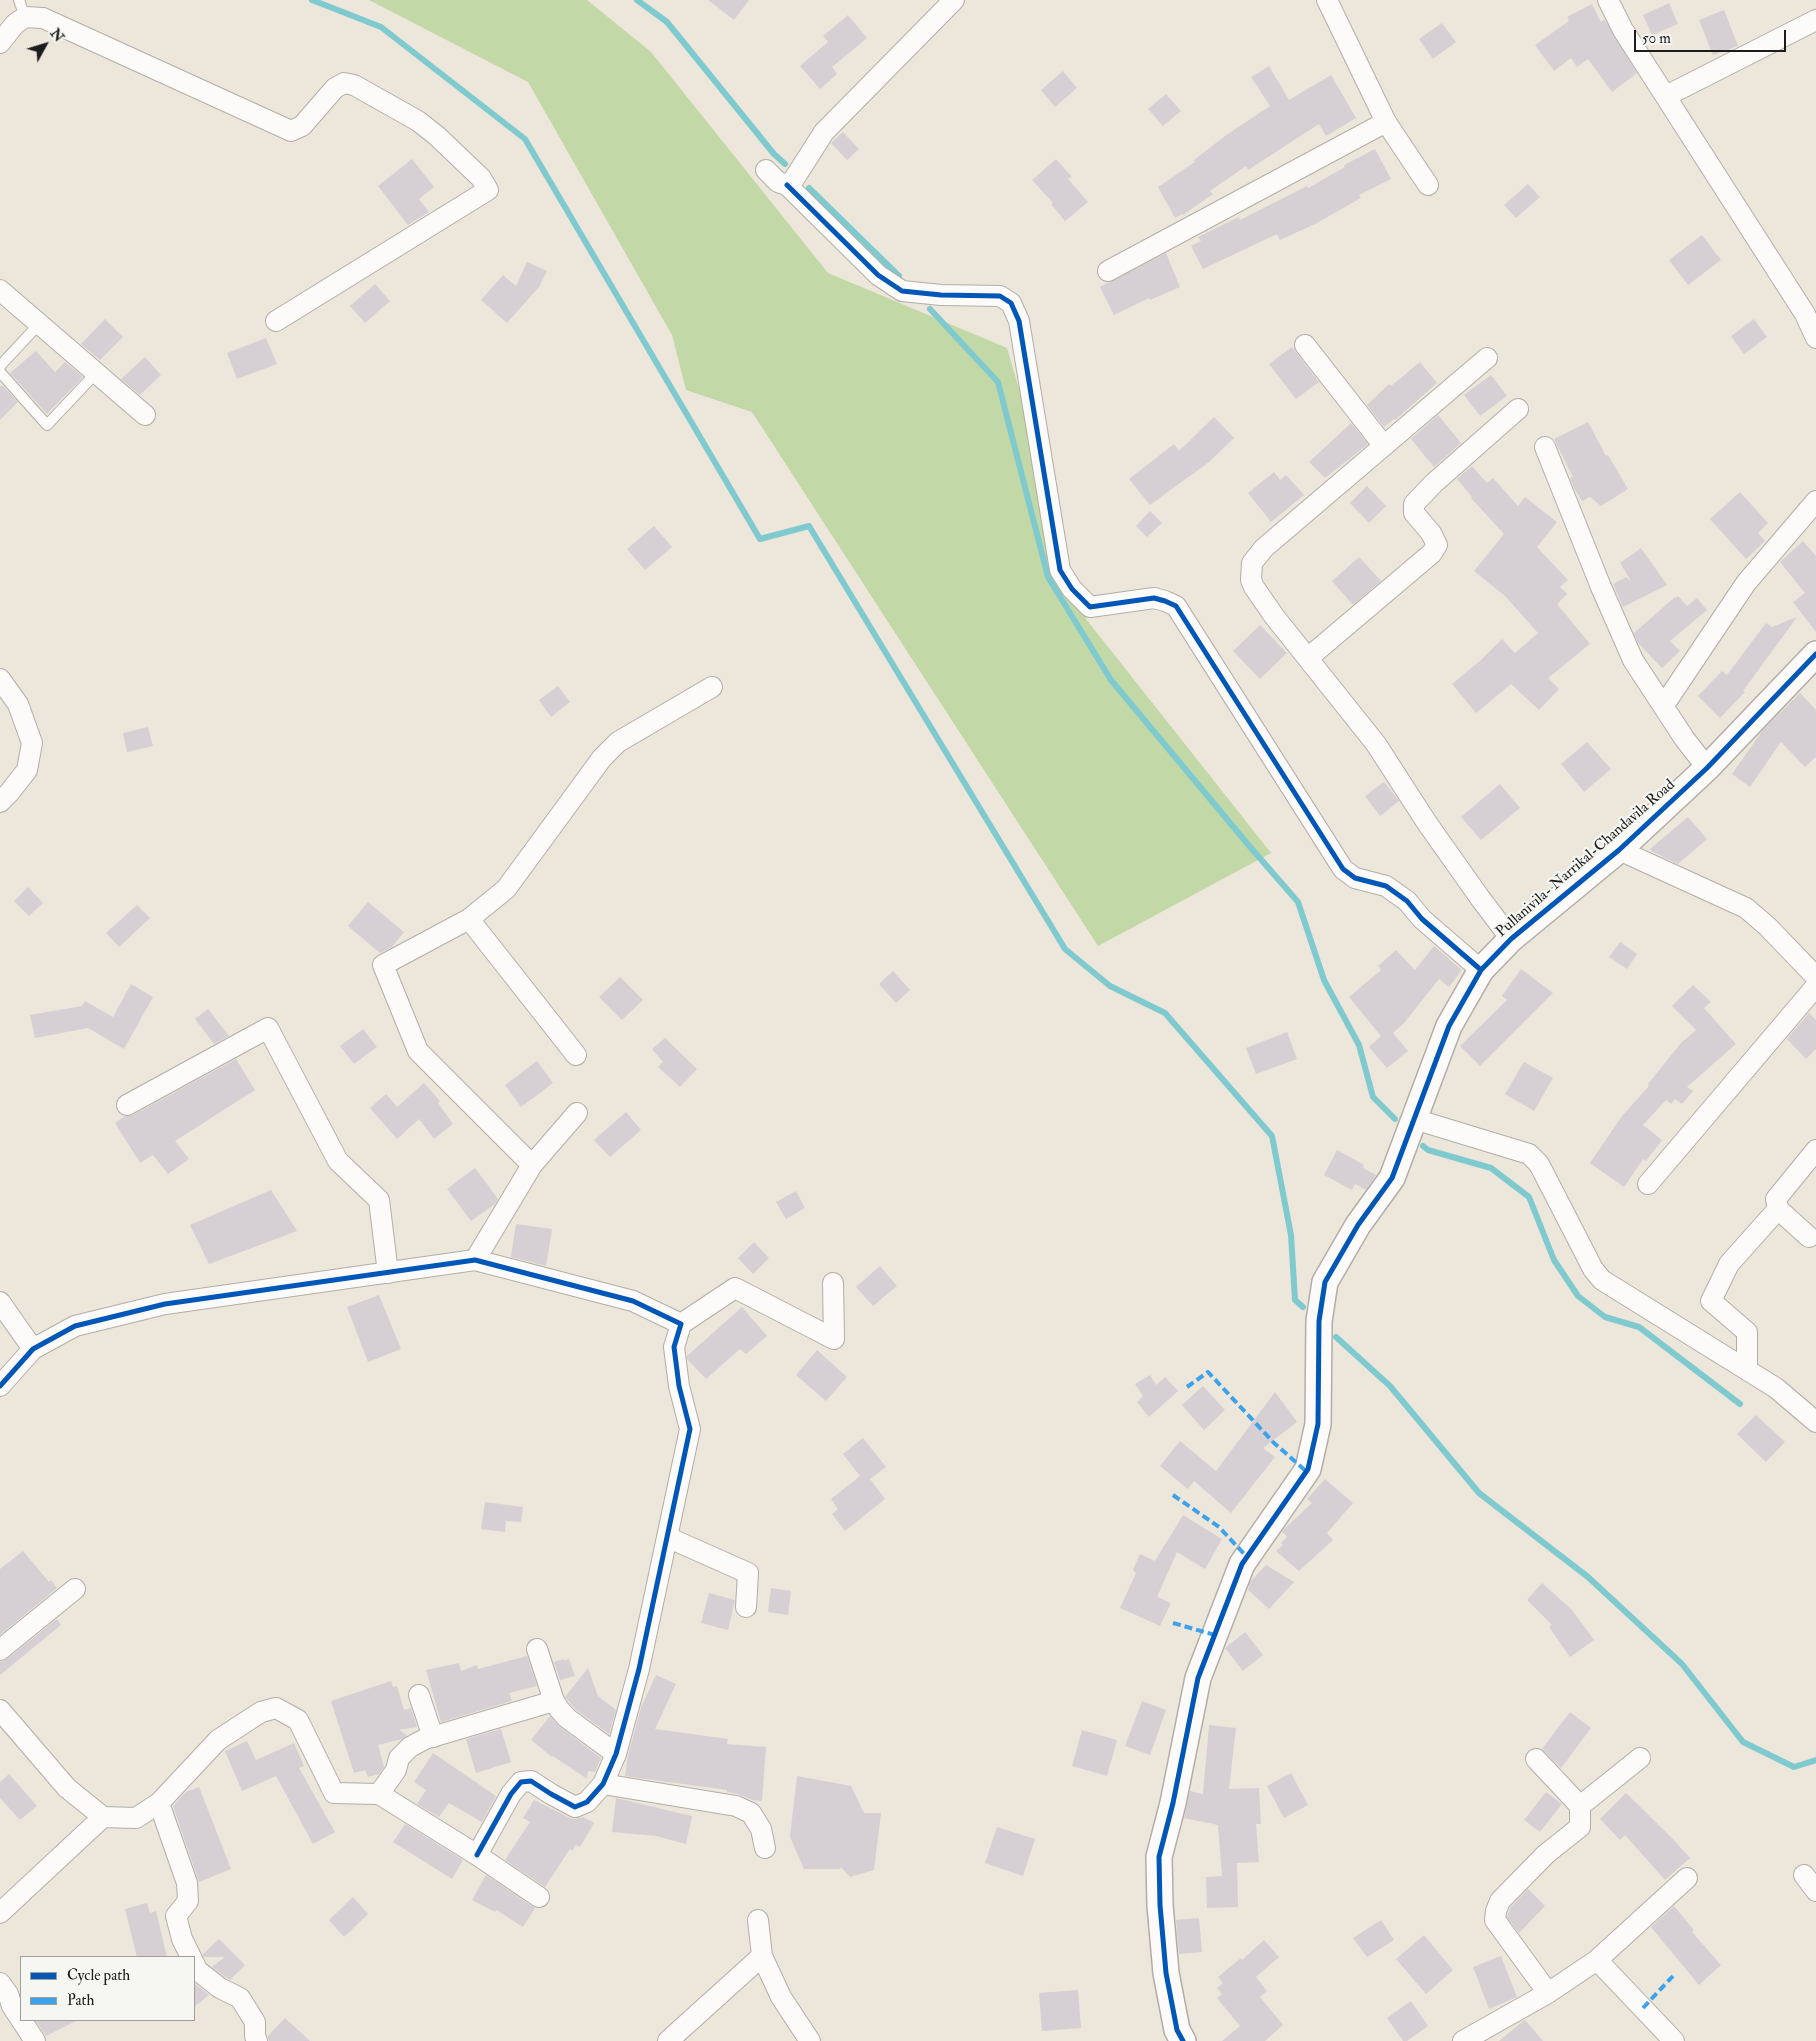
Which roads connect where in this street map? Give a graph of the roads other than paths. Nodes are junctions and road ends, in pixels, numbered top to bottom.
1 (954, 0) edge
2 (1327, 0) edge
3 (1608, 0) edge
4 (22, 9) edge
5 (1816, 20) edge
6 (0, 43) edge
7 (1666, 96) junction
8 (1386, 122) junction
9 (766, 170) dead end
10 (787, 185) junction
11 (1428, 185) dead end
12 (1108, 271) dead end
13 (0, 290) edge
14 (276, 322) dead end
15 (40, 324) junction
16 (1816, 338) edge
17 (1305, 345) dead end
18 (1487, 358) dead end
19 (0, 366) edge
20 (0, 372) edge
21 (96, 373) junction
22 (1518, 409) dead end
23 (145, 415) dead end
24 (1384, 446) junction
25 (1545, 446) dead end
26 (1816, 501) edge
27 (1816, 654) edge
28 (1308, 658) junction
29 (0, 679) edge
30 (712, 687) dead end
31 (1664, 705) junction
32 (1708, 768) junction
33 (0, 802) edge
34 (1619, 850) junction
35 (468, 919) junction
36 (1511, 939) junction
37 (1482, 970) junction
38 (1816, 977) edge
39 (1816, 986) edge
40 (576, 1054) dead end
41 (127, 1105) dead end
42 (578, 1113) dead end
43 (1414, 1119) junction
44 (1816, 1150) edge
45 (532, 1165) junction
46 (1648, 1184) dead end
47 (1778, 1209) junction
48 (1809, 1237) dead end
49 (475, 1260) junction
50 (388, 1273) junction
51 (833, 1283) dead end
52 (0, 1302) edge
53 (681, 1324) junction
54 (33, 1349) junction
55 (1747, 1370) junction
56 (0, 1386) edge
57 (1816, 1422) edge
58 (667, 1537) junction
59 (75, 1590) dead end
60 (746, 1607) dead end
61 (537, 1649) dead end
62 (0, 1650) edge
63 (419, 1695) dead end
64 (554, 1701) junction
65 (0, 1710) edge
66 (433, 1737) junction
67 (616, 1754) junction
68 (1640, 1758) dead end
69 (1536, 1759) dead end
70 (603, 1784) junction
71 (379, 1794) junction
72 (159, 1803) junction
73 (1580, 1806) junction
74 (104, 1817) junction
75 (765, 1848) dead end
76 (477, 1855) junction
77 (1804, 1875) dead end
78 (1687, 1878) dead end
79 (1816, 1891) edge
80 (540, 1897) dead end
81 (0, 1913) edge
82 (758, 1920) dead end
83 (190, 1956) edge
84 (762, 1956) junction
85 (1598, 1960) junction
86 (195, 1965) edge
87 (0, 1984) edge
88 (1548, 1993) junction
89 (20, 2018) edge
90 (22, 2021) edge
91 (1465, 2040) edge
92 (35, 2041) edge
93 (257, 2041) edge
94 (668, 2041) edge
95 (810, 2041) edge
96 (1183, 2041) edge
97 (1674, 2041) edge

1 - 10 street
2 - 8 street
3 - 7 street
4 - 6 street
4 - 14 street
5 - 7 street
7 - 16 street
8 - 11 street
8 - 12 street
9 - 10 street
10 - 37 street
13 - 15 street
15 - 19 lane
15 - 21 street
17 - 24 street
18 - 24 street
20 - 21 lane
21 - 23 street
22 - 28 street
24 - 28 street
25 - 31 street
26 - 31 street
27 - 32 street, Pullanivila- Narrikal-Chandavila Road
28 - 36 street
29 - 33 street
30 - 35 street
31 - 32 street
32 - 34 street, Pullanivila- Narrikal-Chandavila Road
34 - 36 street, Pullanivila- Narrikal-Chandavila Road
34 - 38 street
35 - 40 street
35 - 45 street
36 - 37 street, Pullanivila- Narrikal-Chandavila Road
37 - 43 street, Pullanivila- Narrikal-Chandavila Road
39 - 46 street
41 - 50 street
42 - 45 street
43 - 55 street
43 - 96 street, Pullanivila- Narrikal-Chandavila Road
44 - 47 street
45 - 49 street
47 - 48 street
47 - 55 street
49 - 50 street
49 - 53 street
50 - 54 street
51 - 53 street
52 - 54 street
53 - 58 street
54 - 56 street
55 - 57 street
58 - 60 street
58 - 67 street
59 - 62 street
61 - 64 street
63 - 66 street
64 - 66 street
64 - 67 street
65 - 74 street
66 - 71 street
67 - 70 street
68 - 73 street
69 - 73 street
70 - 75 street
70 - 76 street
71 - 72 street
71 - 76 street
72 - 74 street
72 - 83 street
73 - 88 street
74 - 81 street
76 - 80 street
77 - 79 street
78 - 85 street
82 - 84 street
84 - 94 street
84 - 95 street
85 - 88 street
85 - 97 street
86 - 93 street
87 - 89 street
88 - 91 street
90 - 92 street

